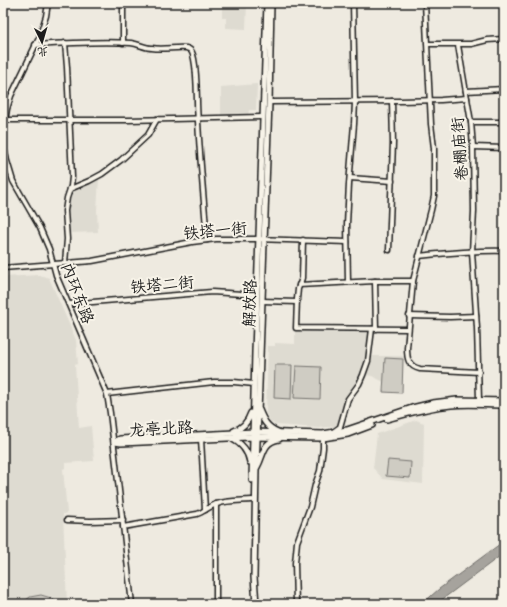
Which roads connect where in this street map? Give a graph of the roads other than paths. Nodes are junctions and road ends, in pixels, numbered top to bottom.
1 (48, 3) edge
2 (123, 3) edge
3 (267, 3) edge
4 (271, 3) edge
5 (353, 3) edge
6 (425, 3) edge
7 (504, 38) edge
8 (65, 43) junction
9 (123, 43) junction
10 (428, 44) junction
11 (35, 45) junction
12 (458, 45) junction
13 (504, 88) edge
14 (466, 91) junction
15 (467, 98) junction
16 (431, 100) junction
17 (392, 101) junction
18 (269, 102) junction
19 (355, 102) junction
20 (262, 118) junction
21 (69, 119) junction
22 (157, 119) junction
23 (197, 119) junction
24 (5, 120) junction
25 (471, 122) junction
26 (504, 122) edge
27 (3, 133) edge
28 (473, 147) junction
29 (504, 148) edge
30 (350, 178) junction
31 (392, 181) junction
32 (70, 189) junction
33 (207, 240) junction
34 (260, 240) junction
35 (303, 240) junction
36 (347, 242) junction
37 (390, 250) dead end
38 (504, 251) edge
39 (472, 252) junction
40 (419, 256) junction
41 (65, 263) junction
42 (54, 266) junction
43 (3, 269) edge
44 (375, 281) junction
45 (413, 281) junction
46 (348, 282) junction
47 (299, 285) junction
48 (257, 295) junction
49 (262, 301) junction
50 (297, 302) junction
51 (69, 304) junction
52 (409, 316) junction
53 (476, 316) junction
54 (374, 329) junction
55 (408, 329) junction
56 (479, 372) junction
57 (254, 384) junction
58 (107, 394) junction
59 (479, 400) junction
60 (504, 401) edge
61 (504, 405) edge
62 (256, 407) junction
63 (333, 433) junction
64 (255, 434) junction
65 (230, 436) junction
66 (286, 436) junction
67 (323, 438) junction
68 (201, 439) junction
69 (114, 442) junction
70 (254, 469) junction
71 (252, 500) junction
72 (216, 504) junction
73 (205, 510) junction
74 (67, 520) dead end
75 (123, 520) junction
76 (123, 527) junction
77 (132, 604) edge
78 (216, 604) edge
79 (252, 604) edge
80 (256, 604) edge
81 (296, 604) edge

1 - 11 street, 内环东路
2 - 9 street
3 - 20 main road, 解放路
4 - 18 main road, 解放路
5 - 19 street
6 - 10 street
7 - 12 street
8 - 9 street
8 - 11 street
8 - 21 street
9 - 23 street
10 - 12 street
10 - 16 street
11 - 24 street, 内环东路
12 - 14 street, 卷棚庙街
13 - 14 street
14 - 15 street, 卷棚庙街
15 - 16 street
15 - 25 street, 卷棚庙街
16 - 17 street
16 - 40 street
17 - 19 street
17 - 31 street
18 - 19 street
18 - 34 main road, 解放路
19 - 30 street
20 - 23 street
20 - 34 main road, 解放路
21 - 22 street
21 - 24 street
21 - 32 street
22 - 23 street
22 - 32 street
23 - 33 street
24 - 27 street, 内环东路
25 - 26 street
25 - 28 street, 卷棚庙街
27 - 42 street, 内环东路
28 - 29 street
28 - 39 street, 卷棚庙街
30 - 31 street
30 - 36 street
31 - 37 street
32 - 41 street
33 - 34 street, 铁塔一街
33 - 41 street, 铁塔一街
34 - 35 street
34 - 42 street, 铁塔一街
34 - 48 main road, 解放路
34 - 49 main road, 解放路
35 - 36 street
35 - 47 street
36 - 46 street
38 - 39 street
39 - 40 street
39 - 53 street, 卷棚庙街
40 - 45 street
41 - 42 street, 铁塔一街
42 - 43 street
42 - 51 street, 内环东路
44 - 45 street
44 - 46 street
44 - 54 street
45 - 52 street
46 - 47 street
47 - 50 street
48 - 51 street, 铁塔二街
48 - 57 main road, 解放路
49 - 50 street
49 - 62 main road, 解放路
50 - 54 street
51 - 58 street, 内环东路
52 - 53 street
52 - 55 street
53 - 56 street, 卷棚庙街
54 - 55 street
54 - 63 street
55 - 56 street
56 - 59 street, 卷棚庙街
57 - 58 street
57 - 62 main road, 解放路
58 - 69 street, 内环东路
59 - 60 main road, 龙亭北路
59 - 63 main road, 龙亭北路
61 - 67 main road, 龙亭北路
62 - 64 main road, 解放路
62 - 65 main road
62 - 66 main road
63 - 66 main road, 龙亭北路
64 - 65 main road, 龙亭北路
64 - 66 main road, 龙亭北路
64 - 70 main road, 解放路
65 - 68 main road, 龙亭北路
65 - 69 main road, 龙亭北路
65 - 70 main road
66 - 67 main road, 龙亭北路
66 - 70 main road
67 - 81 street
68 - 69 main road, 龙亭北路
68 - 73 street
69 - 75 street, 内环东路
70 - 71 main road, 解放路
70 - 80 main road, 解放路
71 - 72 street
71 - 79 main road, 解放路
72 - 73 street
72 - 78 street
73 - 76 street
74 - 75 street
75 - 76 street, 内环东路
76 - 77 street, 内环东路

